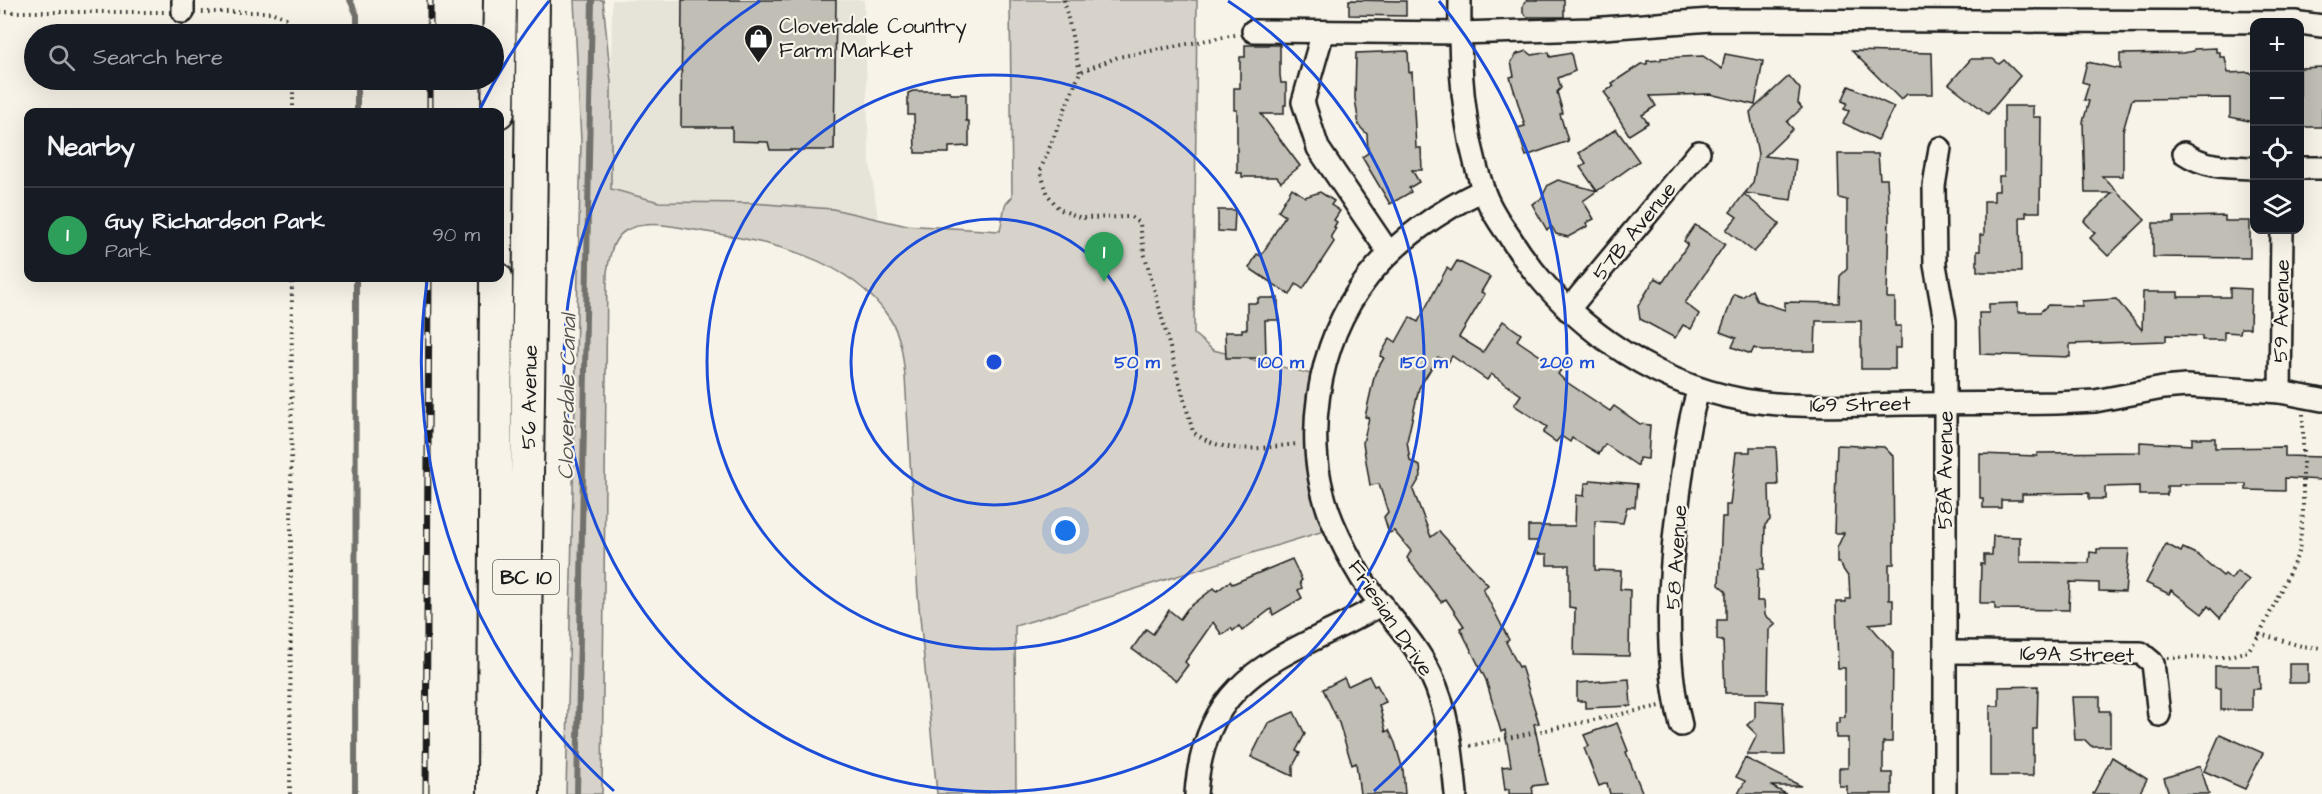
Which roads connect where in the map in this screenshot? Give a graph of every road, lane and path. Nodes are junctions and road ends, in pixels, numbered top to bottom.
1 (500, 0) edge
2 (533, 0) edge
3 (1064, 0) edge
4 (1460, 0) edge
5 (183, 6) edge
6 (0, 12) edge
7 (2250, 23) edge
8 (289, 24) edge
9 (500, 24) edge
10 (2304, 24) edge
11 (2322, 26) edge
12 (1253, 31) joint
13 (1323, 32) junction
14 (1460, 33) junction
15 (1080, 72) junction
16 (293, 90) edge
17 (498, 90) edge
18 (293, 108) edge
19 (498, 108) edge
20 (1940, 148) dead end
21 (1699, 152) dead end
22 (2184, 153) dead end
23 (2250, 168) edge
24 (2304, 168) edge
25 (2322, 168) edge
26 (1483, 190) junction
27 (2282, 234) edge
28 (1389, 253) junction
29 (292, 282) edge
30 (496, 282) edge
31 (1569, 310) junction
32 (1699, 389) junction
33 (2280, 392) junction
34 (2313, 399) edge
35 (1945, 404) junction
36 (1302, 443) dead end
37 (1382, 604) junction
38 (2260, 634) junction
39 (2322, 648) edge
40 (1946, 652) junction
41 (2153, 663) junction
42 (2159, 715) dead end
43 (1679, 718) joint
44 (1467, 746) dead end
45 (290, 794) edge
46 (495, 794) edge
47 (523, 794) edge
48 (1196, 794) edge
49 (1456, 794) edge
50 (1945, 794) edge

1 - 9 highway
2 - 47 highway, 56 Avenue / BC 10
3 - 15 path
4 - 14 street, 169 Street
5 - 6 path
5 - 8 path
7 - 14 street
10 - 11 street
12 - 13 street
12 - 15 path
13 - 14 street
13 - 28 street
14 - 26 street, 169 Street
15 - 36 path
16 - 18 path
17 - 19 highway
20 - 35 street, 58A Avenue
21 - 31 street, 57B Avenue
22 - 23 street
24 - 25 street
26 - 28 street, Friesian Drive
26 - 31 street, 169 Street
27 - 33 street, 59 Avenue
28 - 37 street, Friesian Drive
29 - 45 path
30 - 46 highway, 56 Avenue / BC 10
31 - 32 street, 169 Street
32 - 35 street, 169 Street
32 - 43 street, 58 Avenue
33 - 34 street, 169 Street
33 - 35 street, 169 Street
34 - 38 path
35 - 40 street, 58A Avenue
37 - 48 street
37 - 49 street, Friesian Drive
38 - 39 path
38 - 41 path
40 - 41 street, 169A Street
40 - 50 street, 58A Avenue
41 - 42 street, 169A Street
43 - 44 path

